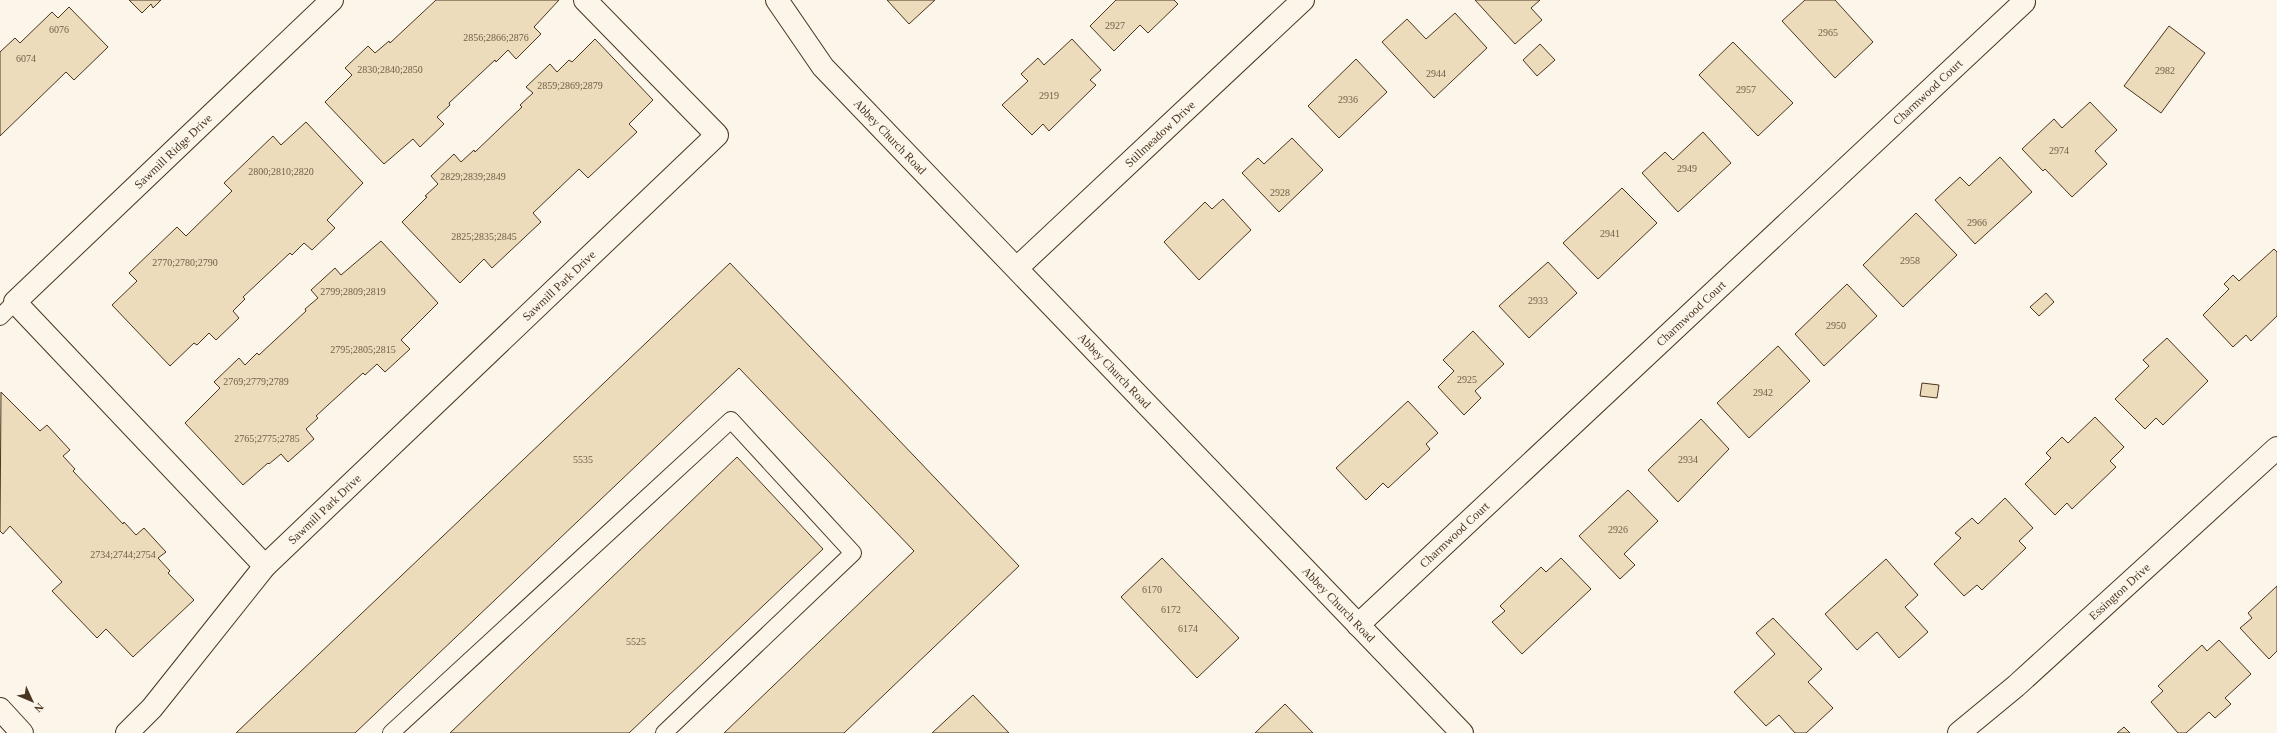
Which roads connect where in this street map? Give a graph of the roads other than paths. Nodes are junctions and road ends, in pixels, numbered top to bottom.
1 (332, 0) edge
2 (585, 0) edge
3 (777, 0) edge
4 (1303, 0) edge
5 (2024, 2) dead end
6 (1017, 268) junction
7 (8, 310) edge
8 (2277, 448) edge
9 (265, 566) junction
10 (1358, 625) junction
11 (0, 710) edge
12 (22, 733) edge
13 (127, 733) edge
14 (391, 733) edge
15 (664, 733) edge
16 (1462, 733) edge
17 (1959, 733) edge

1 - 7 street, Sawmill Ridge Drive
2 - 9 street, Sawmill Park Drive
3 - 6 street, Abbey Church Road
4 - 6 street, Stillmeadow Drive
5 - 10 street, Charmwood Court
6 - 10 street, Abbey Church Road
7 - 9 street
8 - 17 street, Essington Drive
9 - 13 street, Sawmill Park Drive
10 - 16 street, Abbey Church Road
11 - 12 street
14 - 15 lane

